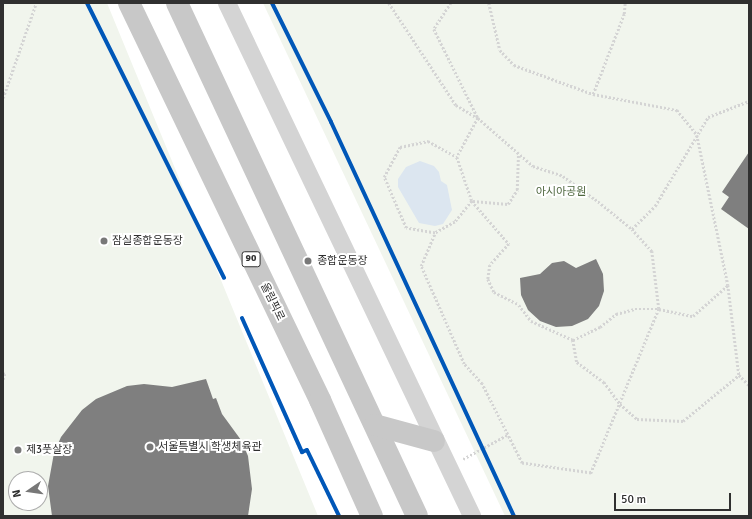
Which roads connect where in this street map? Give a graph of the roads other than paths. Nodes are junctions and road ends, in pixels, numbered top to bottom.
1 (129, 3) edge
2 (177, 3) edge
3 (227, 3) edge
4 (375, 425) junction
5 (434, 441) junction
6 (372, 516) edge
7 (417, 516) edge
8 (472, 516) edge

1 - 6 main road, 올림픽로 / 90
2 - 4 main road
3 - 5 street
4 - 5 main road
4 - 7 main road
5 - 8 street

